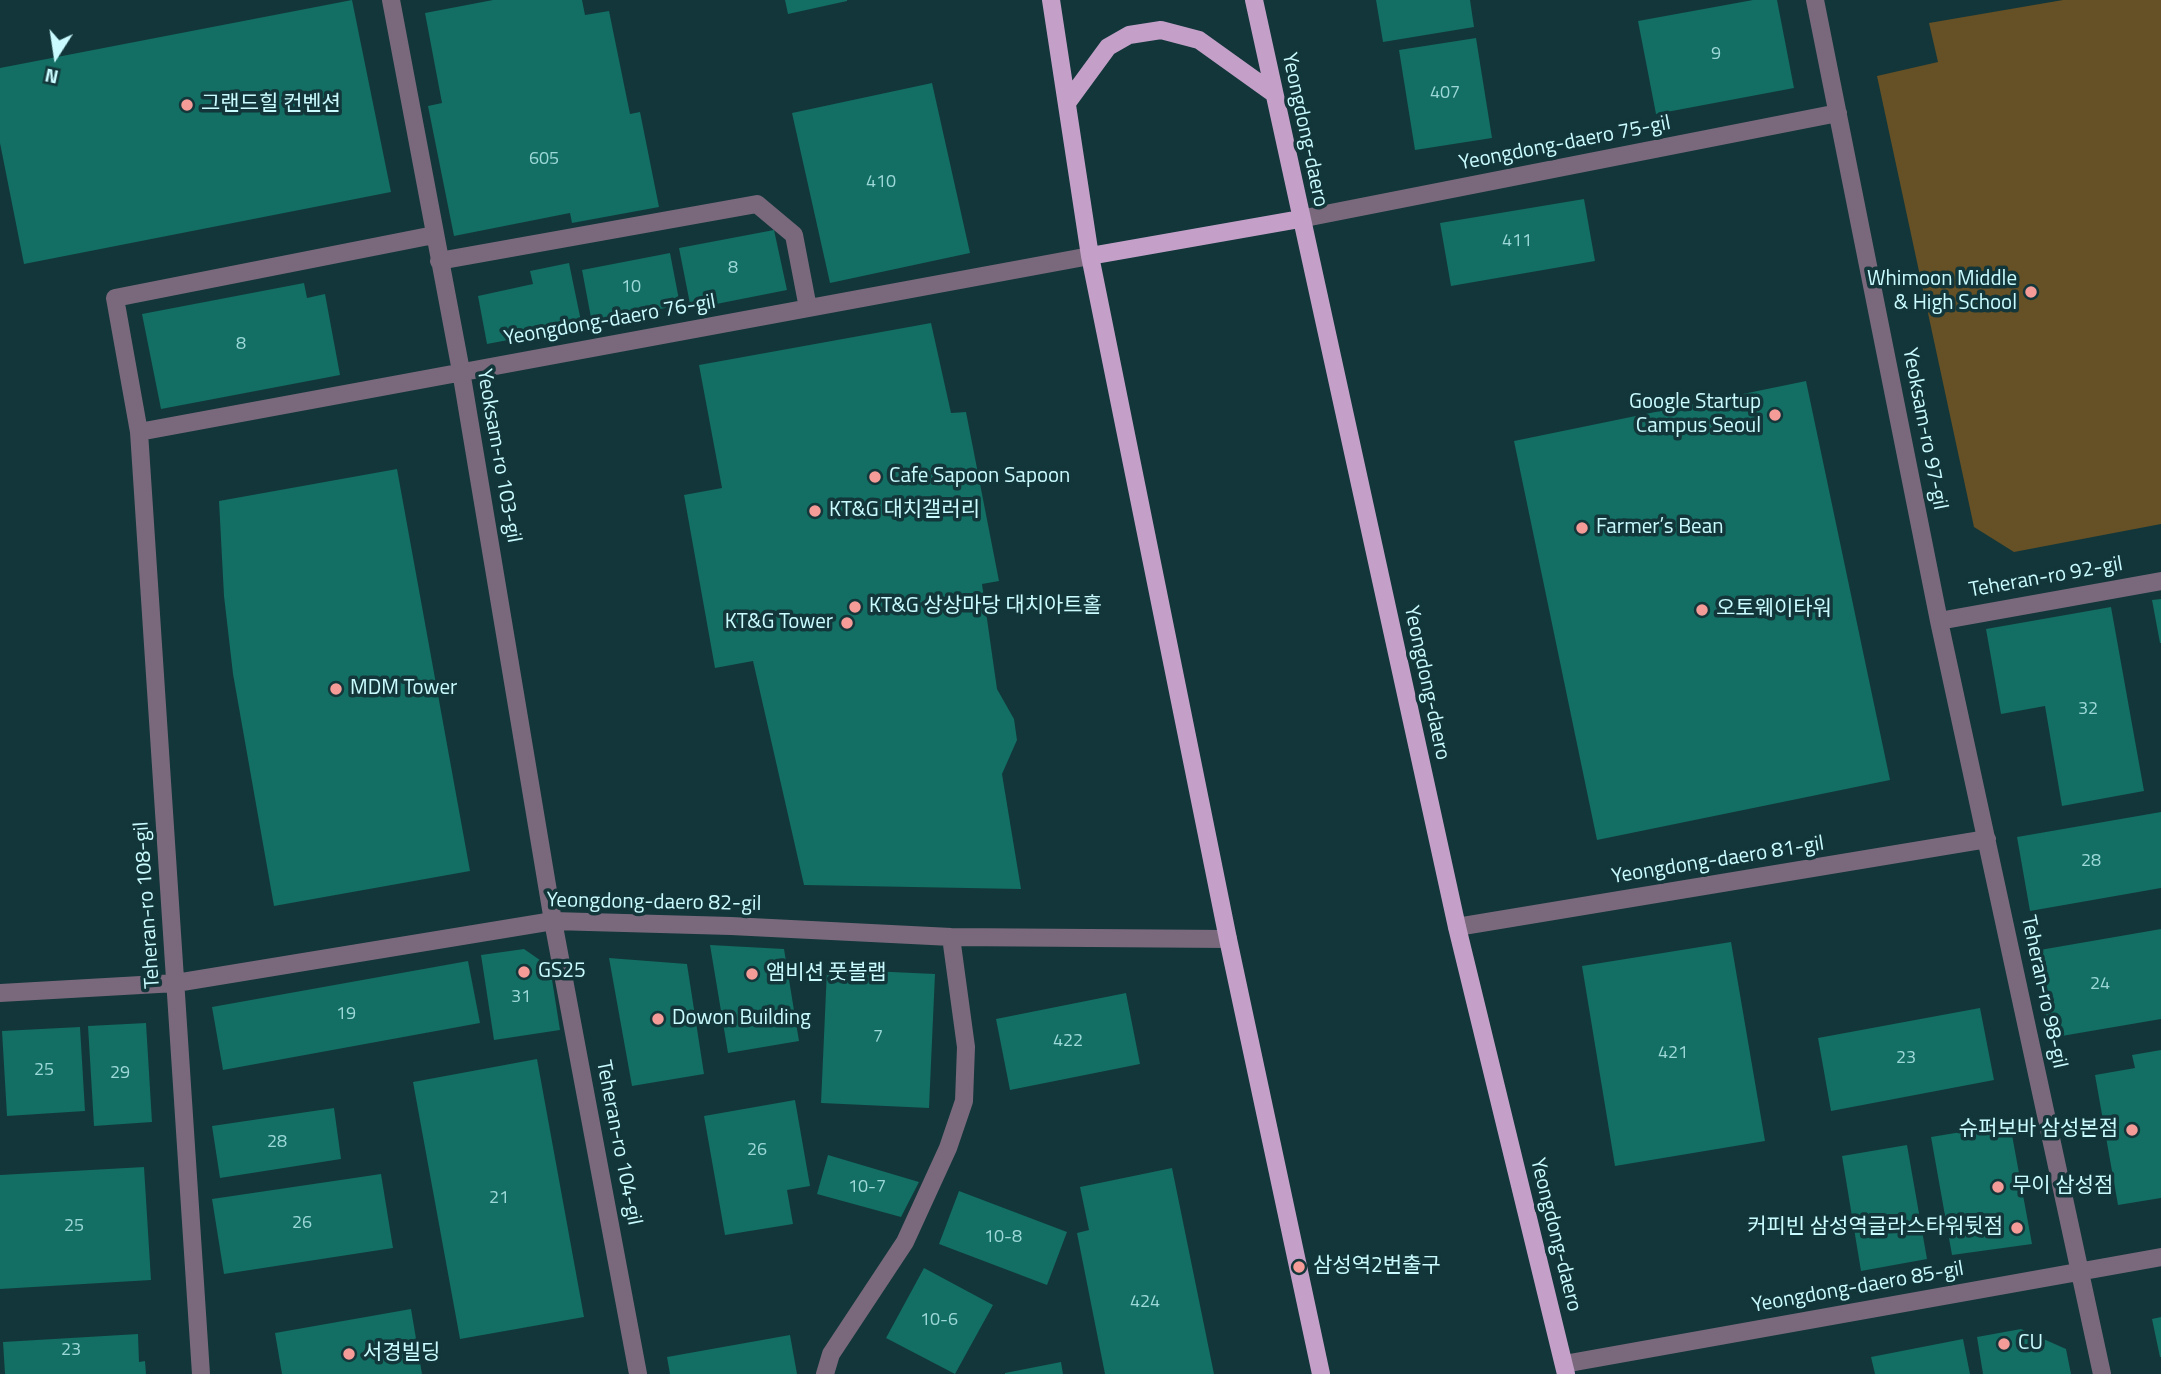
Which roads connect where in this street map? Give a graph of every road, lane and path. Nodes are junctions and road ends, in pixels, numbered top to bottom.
1 (391, 0) edge
2 (1051, 0) edge
3 (1254, 0) edge
4 (1815, 0) edge
5 (1273, 93) junction
6 (1067, 103) junction
7 (1838, 113) junction
8 (1300, 219) junction
9 (434, 235) junction
10 (1090, 256) junction
11 (439, 261) junction
12 (808, 308) junction
13 (461, 371) junction
14 (139, 432) junction
15 (2161, 581) edge
16 (1939, 621) junction
17 (1987, 839) junction
18 (553, 921) junction
19 (1457, 927) junction
20 (951, 937) junction
21 (1228, 939) junction
22 (176, 983) junction
23 (0, 993) edge
24 (2161, 1257) edge
25 (2081, 1272) junction
26 (1565, 1369) edge
27 (201, 1374) edge
28 (638, 1374) edge
29 (825, 1374) edge
30 (1321, 1374) edge
31 (2102, 1374) edge

1 - 9 street, Yeoksam-ro 103-gil
2 - 6 main road
3 - 5 main road, Yeongdong-daero
4 - 7 street, Yeoksam-ro 97-gil
5 - 6 main road
5 - 8 main road, Yeongdong-daero
6 - 10 main road
7 - 8 street, Yeongdong-daero 75-gil
7 - 16 street, Yeoksam-ro 97-gil
8 - 10 main road
8 - 19 main road, Yeongdong-daero
9 - 11 street, Yeoksam-ro 103-gil
9 - 14 street, Teheran-ro 108-gil
10 - 12 street, Yeongdong-daero 76-gil
10 - 21 main road
11 - 12 street
11 - 13 street, Yeoksam-ro 103-gil
12 - 13 street, Yeongdong-daero 76-gil
13 - 14 street, Yeongdong-daero 76-gil
13 - 18 street, Yeoksam-ro 103-gil
14 - 22 street, Teheran-ro 108-gil
15 - 16 street, Teheran-ro 92-gil
16 - 17 street, Teheran-ro 98-gil
17 - 19 street, Yeongdong-daero 81-gil
17 - 25 street, Teheran-ro 98-gil
18 - 20 street, Yeongdong-daero 82-gil
18 - 22 street, Yeongdong-daero 82-gil
18 - 28 street, Teheran-ro 104-gil
19 - 26 main road, Yeongdong-daero
20 - 21 street, Yeongdong-daero 82-gil
20 - 29 street
21 - 30 main road
22 - 23 street, Yeongdong-daero 82-gil
22 - 27 street, Teheran-ro 108-gil
24 - 25 street, Yeongdong-daero 85-gil
25 - 26 street, Yeongdong-daero 85-gil
25 - 31 street, Teheran-ro 98-gil

